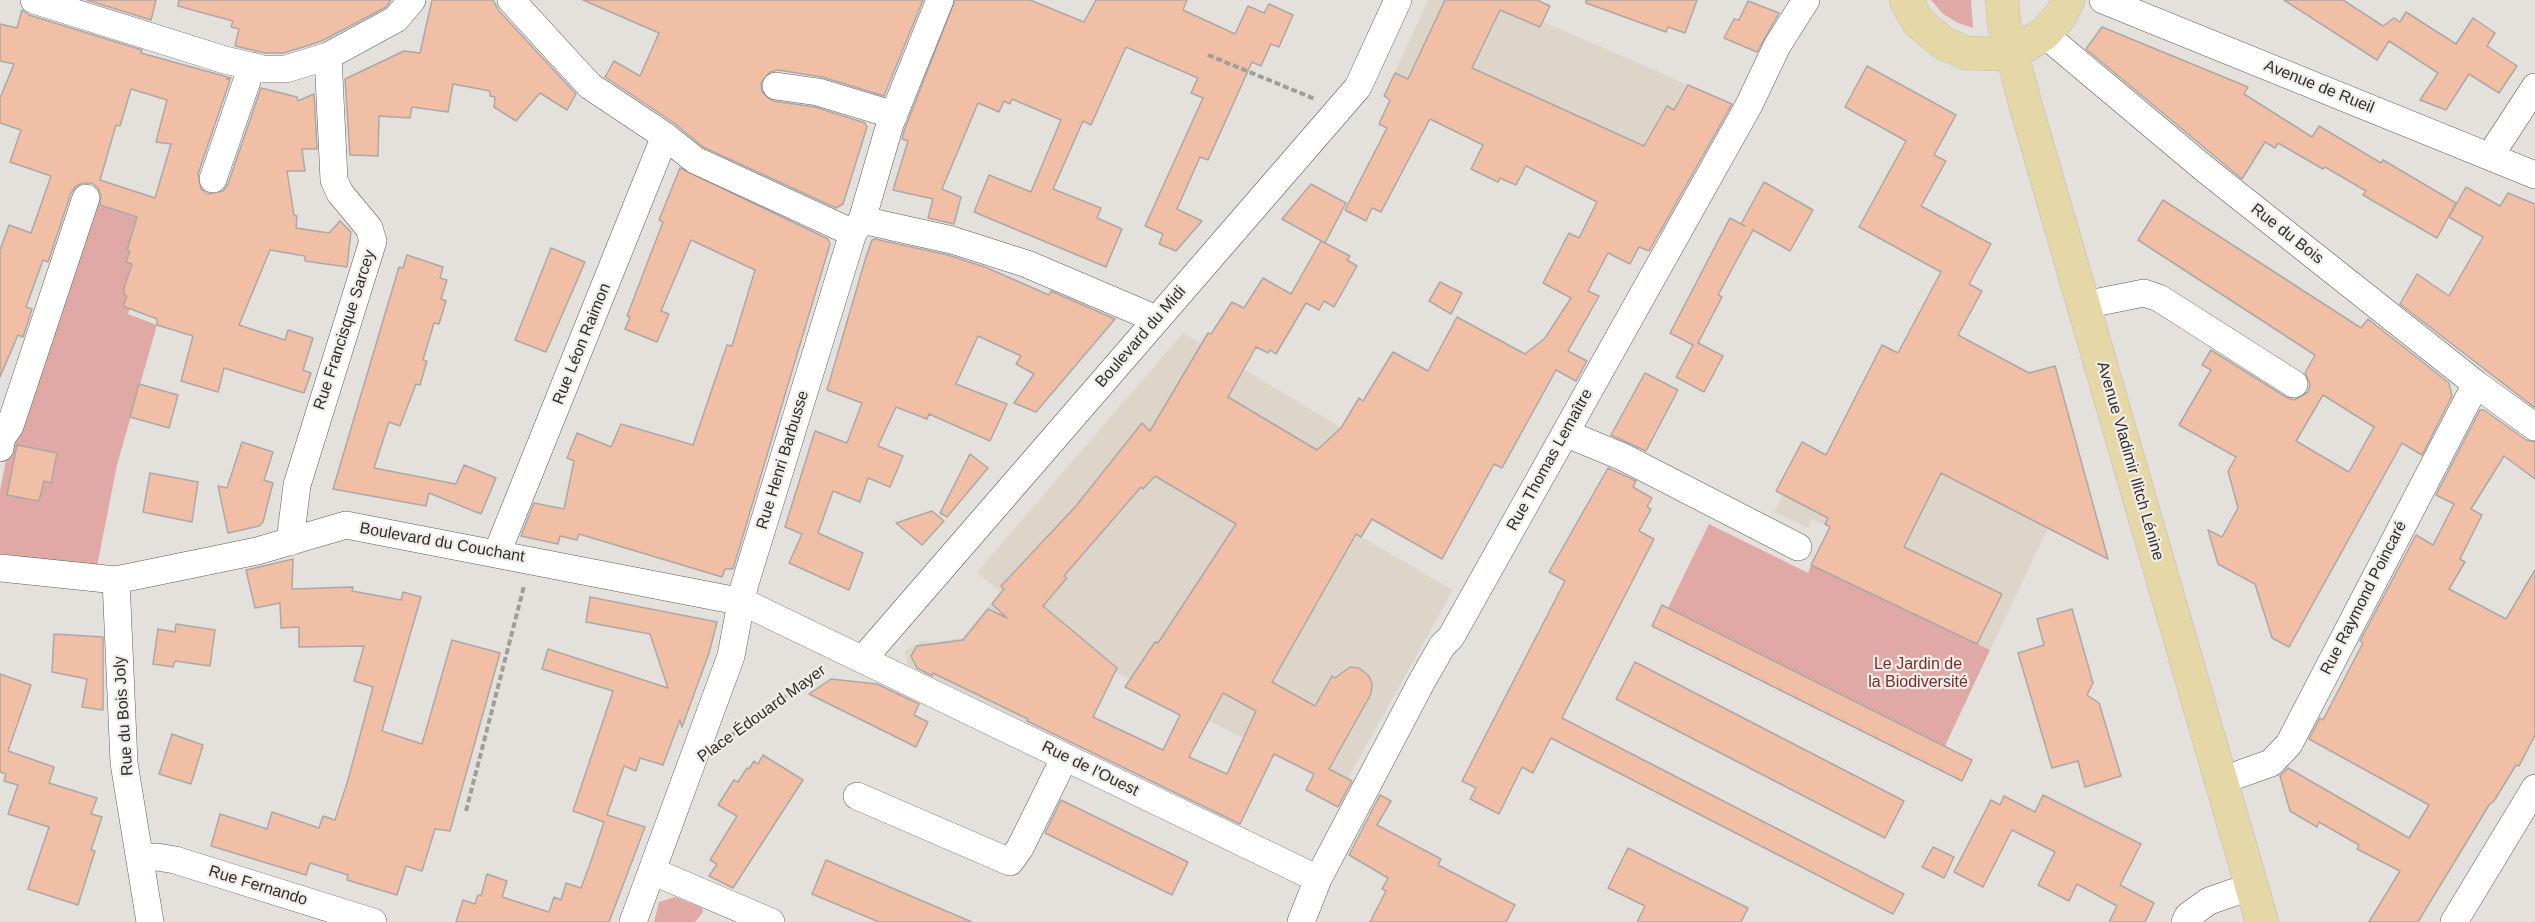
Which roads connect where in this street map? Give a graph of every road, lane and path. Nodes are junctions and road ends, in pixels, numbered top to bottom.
1 (34, 0) edge
2 (412, 0) edge
3 (512, 0) edge
4 (940, 0) edge
5 (1398, 0) edge
6 (1806, 0) edge
7 (1906, 0) edge
8 (2002, 0) edge
9 (2068, 0) edge
10 (2103, 0) edge
11 (2044, 34) junction
12 (2012, 51) junction
13 (1208, 55) dead end
14 (328, 56) junction
15 (252, 66) junction
16 (776, 86) dead end
17 (2535, 87) edge
18 (1339, 109) junction
19 (894, 115) junction
20 (665, 136) junction
21 (2490, 156) junction
22 (2535, 174) edge
23 (213, 179) dead end
24 (86, 198) dead end
25 (857, 226) junction
26 (2084, 305) junction
27 (1156, 319) junction
28 (2294, 384) dead end
29 (2476, 384) junction
30 (2535, 427) edge
31 (1565, 433) junction
32 (0, 448) edge
33 (290, 542) junction
34 (1798, 547) dead end
35 (497, 552) junction
36 (531, 559) junction
37 (0, 568) edge
38 (116, 580) junction
39 (743, 602) junction
40 (863, 659) junction
41 (834, 662) dead end
42 (728, 738) dead end
43 (1065, 757) junction
44 (2223, 780) junction
45 (2535, 788) edge
46 (857, 796) dead end
47 (466, 811) dead end
48 (142, 858) junction
49 (652, 871) junction
50 (1318, 879) junction
51 (2252, 886) junction
52 (150, 922) edge
53 (373, 922) edge
54 (633, 922) edge
55 (771, 922) edge
56 (1301, 922) edge
57 (2185, 922) edge
58 (2262, 922) edge
59 (2454, 922) edge

1 - 15 street
2 - 14 street
3 - 20 street
4 - 19 street, Rue Henri Barbusse
5 - 18 street, Boulevard du Midi
6 - 31 street, Rue Thomas Lemaître
7 - 12 main road
8 - 12 main road, Avenue Vladimir Ilitch Lénine
9 - 11 main road
10 - 21 street, Avenue de Rueil
11 - 12 main road
11 - 29 street, Rue du Bois
12 - 26 main road, Avenue Vladimir Ilitch Lénine
13 - 18 path
14 - 15 street
14 - 33 street, Rue Francisque Sarcey
15 - 23 street
16 - 19 street
17 - 21 street
18 - 27 street, Boulevard du Midi
19 - 25 street, Rue Henri Barbusse
20 - 25 street
20 - 35 street, Rue Léon Raimon
21 - 22 street, Avenue de Rueil
24 - 32 street
25 - 27 street
25 - 39 street, Rue Henri Barbusse
26 - 28 street
26 - 44 main road, Avenue Vladimir Ilitch Lénine
27 - 40 street, Boulevard du Midi
29 - 30 street, Rue du Bois
29 - 44 street, Rue Raymond Poincaré
31 - 34 street
31 - 50 street, Rue Thomas Lemaître
33 - 35 street, Boulevard du Couchant
33 - 38 street, Boulevard du Couchant
35 - 36 street, Boulevard du Couchant
36 - 39 street, Boulevard du Couchant
36 - 47 path
37 - 38 street, Boulevard du Couchant
38 - 48 street, Rue du Bois Joly
39 - 40 street, Place Édouard Mayer
39 - 49 street, Rue Henri Barbusse
40 - 43 street, Rue de l'Ouest
41 - 42 path, Place Édouard Mayer
43 - 46 street
43 - 50 street, Rue de l'Ouest
44 - 51 main road, Avenue Vladimir Ilitch Lénine
45 - 59 street
48 - 52 street, Rue du Bois Joly
48 - 53 street, Rue Fernando
49 - 54 street, Rue Henri Barbusse
49 - 55 street
50 - 56 street, Rue Thomas Lemaître
51 - 57 street
51 - 58 main road, Avenue Vladimir Ilitch Lénine

